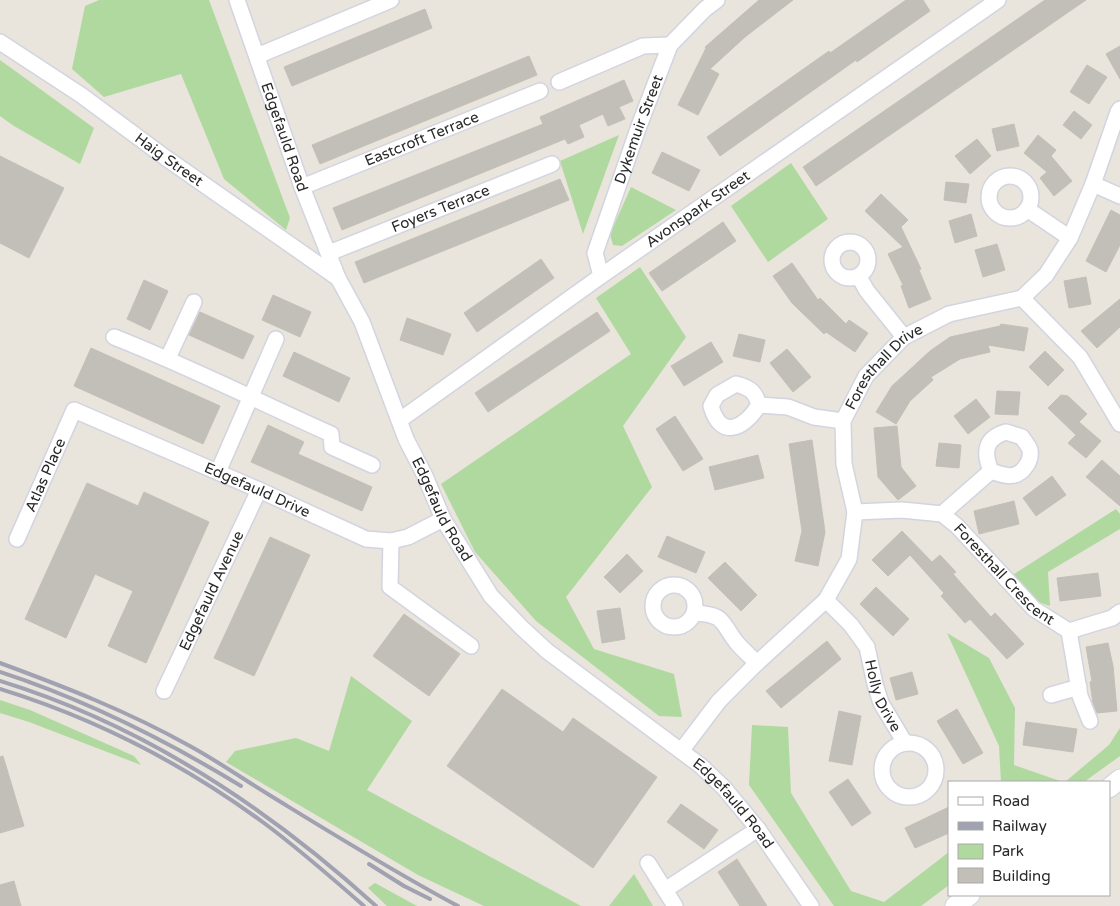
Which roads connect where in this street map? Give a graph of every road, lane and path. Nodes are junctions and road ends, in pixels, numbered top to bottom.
1 (237, 0) edge
2 (391, 0) edge
3 (717, 0) edge
4 (998, 0) edge
5 (0, 42) edge
6 (670, 45) junction
7 (257, 56) junction
8 (559, 82) dead end
9 (540, 90) dead end
10 (1120, 109) edge
11 (552, 164) dead end
12 (1093, 184) junction
13 (302, 188) junction
14 (1120, 196) edge
15 (1027, 209) dead end
16 (1070, 238) junction
17 (329, 253) junction
18 (601, 276) junction
19 (859, 277) dead end
20 (338, 278) junction
21 (1022, 298) junction
22 (194, 302) dead end
23 (114, 337) dead end
24 (904, 337) junction
25 (276, 339) dead end
26 (168, 358) junction
27 (250, 398) junction
28 (759, 406) dead end
29 (74, 410) joint
30 (400, 420) junction
31 (843, 421) junction
32 (1120, 424) edge
33 (372, 465) dead end
34 (991, 471) dead end
35 (218, 472) junction
36 (259, 490) junction
37 (855, 512) junction
38 (942, 514) junction
39 (443, 519) junction
40 (17, 538) dead end
41 (391, 541) junction
42 (826, 600) junction
43 (695, 612) dead end
44 (1120, 612) edge
45 (1069, 631) junction
46 (472, 646) dead end
47 (757, 663) junction
48 (1079, 687) junction
49 (164, 690) dead end
50 (1051, 694) dead end
51 (1090, 721) dead end
52 (905, 743) dead end
53 (682, 751) junction
54 (758, 829) junction
55 (648, 863) dead end
56 (665, 890) junction
57 (969, 896) edge
58 (675, 906) edge
59 (811, 906) edge
60 (955, 906) edge

1 - 7 street, Edgefauld Road
2 - 7 street
3 - 6 street, Dykemuir Street
4 - 18 street, Avonspark Street
5 - 20 street, Haig Street
6 - 8 street
6 - 18 street, Dykemuir Street
7 - 13 street, Edgefauld Road
9 - 13 street, Eastcroft Terrace
10 - 12 street
11 - 17 street, Foyers Terrace
12 - 14 street
12 - 16 street
13 - 17 street, Edgefauld Road
15 - 16 street
16 - 21 street
17 - 20 street, Edgefauld Road
18 - 30 street, Avonspark Street
19 - 24 street
20 - 30 street, Edgefauld Road
21 - 24 street, Foresthall Drive
21 - 32 street
22 - 26 street
23 - 26 street
24 - 31 street, Foresthall Drive
25 - 27 street
26 - 27 street
27 - 33 street
27 - 35 street
28 - 31 street
29 - 35 street, Edgefauld Drive
29 - 40 street, Atlas Place
30 - 39 street, Edgefauld Road
31 - 37 street, Foresthall Drive
34 - 38 street, Foresthall Crescent
35 - 36 street, Edgefauld Drive
36 - 41 street, Edgefauld Drive
36 - 49 street, Edgefauld Avenue
37 - 38 street, Foresthall Crescent
37 - 42 street, Foresthall Drive
38 - 45 street, Foresthall Crescent
39 - 41 street, Edgefauld Drive
39 - 53 street, Edgefauld Road
41 - 46 street
42 - 47 street, Foresthall Drive
42 - 52 street, Holly Drive
43 - 47 street
44 - 45 street, Foresthall Crescent
45 - 48 street, Foresthall Crescent
47 - 53 street, Foresthall Drive
48 - 50 street
48 - 51 street, Foresthall Crescent
53 - 54 street, Edgefauld Road
54 - 56 street
54 - 59 street, Edgefauld Road
55 - 56 street
56 - 58 street
57 - 60 street

